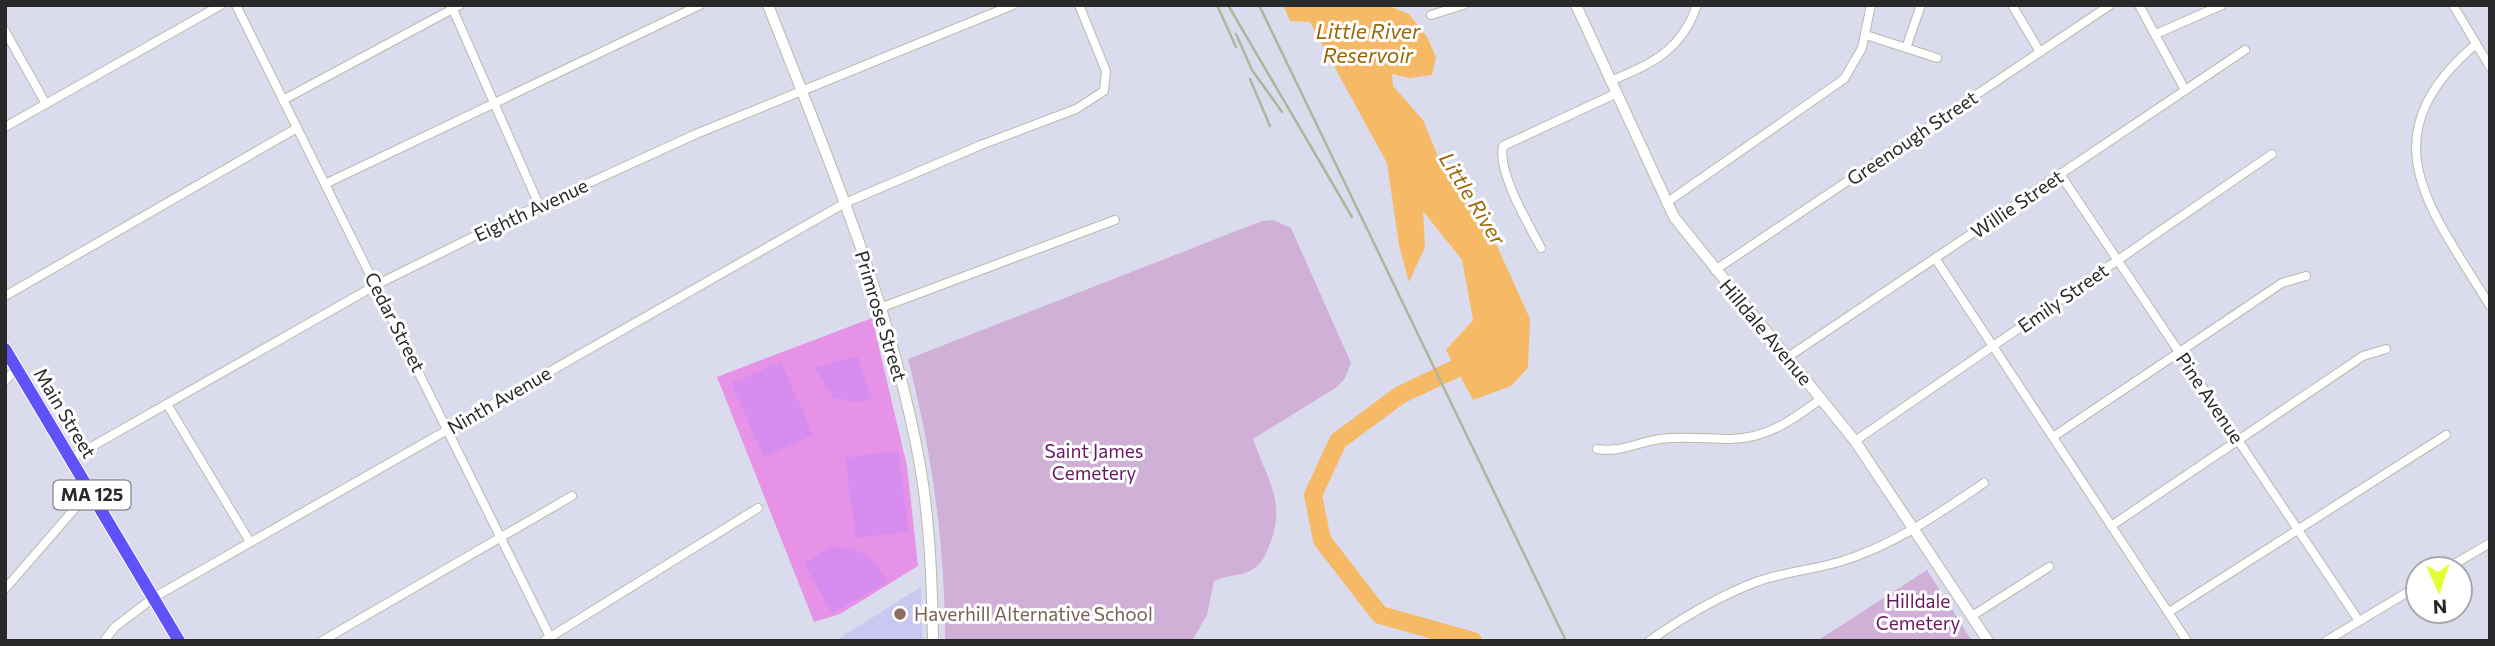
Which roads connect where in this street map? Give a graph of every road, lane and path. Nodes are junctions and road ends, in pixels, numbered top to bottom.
1 (221, 5) edge
2 (236, 5) edge
3 (700, 5) edge
4 (768, 5) edge
5 (1013, 5) edge
6 (1079, 5) edge
7 (1462, 5) edge
8 (1576, 5) edge
9 (1697, 5) edge
10 (1871, 5) edge
11 (1921, 5) edge
12 (2012, 5) edge
13 (2110, 5) edge
14 (2139, 5) edge
15 (2222, 5) edge
16 (2454, 5) edge
17 (454, 7) edge
18 (1431, 15) dead end
19 (5, 31) edge
20 (2156, 34) junction
21 (1866, 35) junction
22 (2476, 44) junction
23 (1906, 48) junction
24 (2245, 50) dead end
25 (2040, 52) junction
26 (1937, 58) dead end
27 (2490, 67) edge
28 (1610, 81) junction
29 (2185, 90) junction
30 (802, 91) junction
31 (1615, 94) junction
32 (283, 100) junction
33 (494, 103) junction
34 (46, 104) junction
35 (5, 127) edge
36 (298, 128) junction
37 (2272, 154) dead end
38 (2060, 174) junction
39 (325, 184) junction
40 (845, 203) junction
41 (1666, 203) junction
42 (539, 205) junction
43 (1115, 220) dead end
44 (1541, 248) dead end
45 (1936, 258) junction
46 (2118, 260) junction
47 (1714, 271) junction
48 (2306, 276) dead end
49 (376, 285) junction
50 (5, 296) edge
51 (2490, 306) edge
52 (880, 308) junction
53 (1993, 346) junction
54 (5, 349) edge
55 (2386, 349) dead end
56 (2179, 352) junction
57 (1788, 357) junction
58 (16, 369) junction
59 (5, 381) edge
60 (1822, 398) junction
61 (166, 404) junction
62 (448, 429) junction
63 (2446, 435) dead end
64 (2053, 437) junction
65 (2238, 440) junction
66 (1854, 441) junction
67 (1597, 449) dead end
68 (70, 459) junction
69 (1984, 483) dead end
70 (89, 491) junction
71 (572, 496) dead end
72 (758, 509) dead end
73 (2111, 526) junction
74 (1916, 529) junction
75 (2298, 530) junction
76 (500, 537) junction
77 (250, 542) junction
78 (2490, 543) edge
79 (2470, 555) edge
80 (2049, 567) dead end
81 (5, 589) edge
82 (2404, 594) edge
83 (153, 598) junction
84 (2169, 612) junction
85 (1972, 616) junction
86 (2360, 621) junction
87 (549, 640) edge
88 (104, 641) edge
89 (179, 641) edge
90 (321, 641) edge
91 (933, 641) edge
92 (1649, 641) edge
93 (1988, 641) edge
94 (2187, 641) edge
95 (2326, 641) edge

1 - 34 street
2 - 32 street, Cedar Street
3 - 33 street
4 - 30 main road, Primrose Street
5 - 30 street, Eighth Avenue
6 - 40 street, Ninth Avenue
7 - 18 street
8 - 28 main road, Hilldale Avenue
9 - 28 street
10 - 21 street
11 - 23 street
12 - 25 street
13 - 25 street, Greenough Street
14 - 20 street
15 - 20 street
16 - 22 street
17 - 32 street
17 - 33 street
19 - 34 street
20 - 29 street
21 - 23 street
21 - 41 street
22 - 27 street
22 - 51 street
23 - 26 street
24 - 29 street, Willie Street
25 - 47 street, Greenough Street
28 - 31 main road, Hilldale Avenue
29 - 38 street, Willie Street
30 - 40 main road, Primrose Street
30 - 42 street, Eighth Avenue
31 - 41 main road, Hilldale Avenue
31 - 44 street
32 - 36 street, Cedar Street
33 - 39 street
33 - 42 street
34 - 35 street
36 - 39 street, Cedar Street
36 - 50 street
37 - 46 street, Emily Street
38 - 45 street, Willie Street
38 - 46 street, Pine Avenue
39 - 49 street, Cedar Street
40 - 52 main road, Primrose Street
40 - 62 street, Ninth Avenue
41 - 47 main road, Hilldale Avenue
42 - 49 street, Eighth Avenue
43 - 52 street
45 - 53 street
45 - 57 street, Willie Street
46 - 53 street, Emily Street
46 - 56 street, Pine Avenue
47 - 57 main road, Hilldale Avenue
48 - 56 street
49 - 61 street, Eighth Avenue
49 - 62 street, Cedar Street
52 - 91 main road, Primrose Street
53 - 64 street
53 - 66 street, Emily Street
54 - 58 main road, Main Street / MA 125
55 - 65 street
56 - 64 street
56 - 65 street, Pine Avenue
57 - 60 main road, Hilldale Avenue
58 - 59 street
58 - 68 main road, Main Street / MA 125
60 - 66 main road, Hilldale Avenue
60 - 67 street
61 - 68 street, Eighth Avenue
61 - 77 street
62 - 76 street, Cedar Street
62 - 77 street, Ninth Avenue
63 - 75 street
64 - 73 street
65 - 73 street
65 - 75 street, Pine Avenue
66 - 74 main road, Hilldale Avenue
68 - 70 main road, Main Street / MA 125
69 - 74 street
70 - 81 street
70 - 83 main road, Main Street / MA 125
71 - 76 street
72 - 87 street
73 - 84 street
74 - 85 main road, Hilldale Avenue
74 - 92 street
75 - 84 street
75 - 86 street, Pine Avenue
76 - 87 street, Cedar Street
76 - 90 street
77 - 83 street, Ninth Avenue
78 - 79 street
80 - 85 street
82 - 86 street
83 - 88 street, Ninth Avenue
83 - 89 main road, Main Street / MA 125
84 - 94 street
85 - 93 main road, Hilldale Avenue
86 - 95 street

